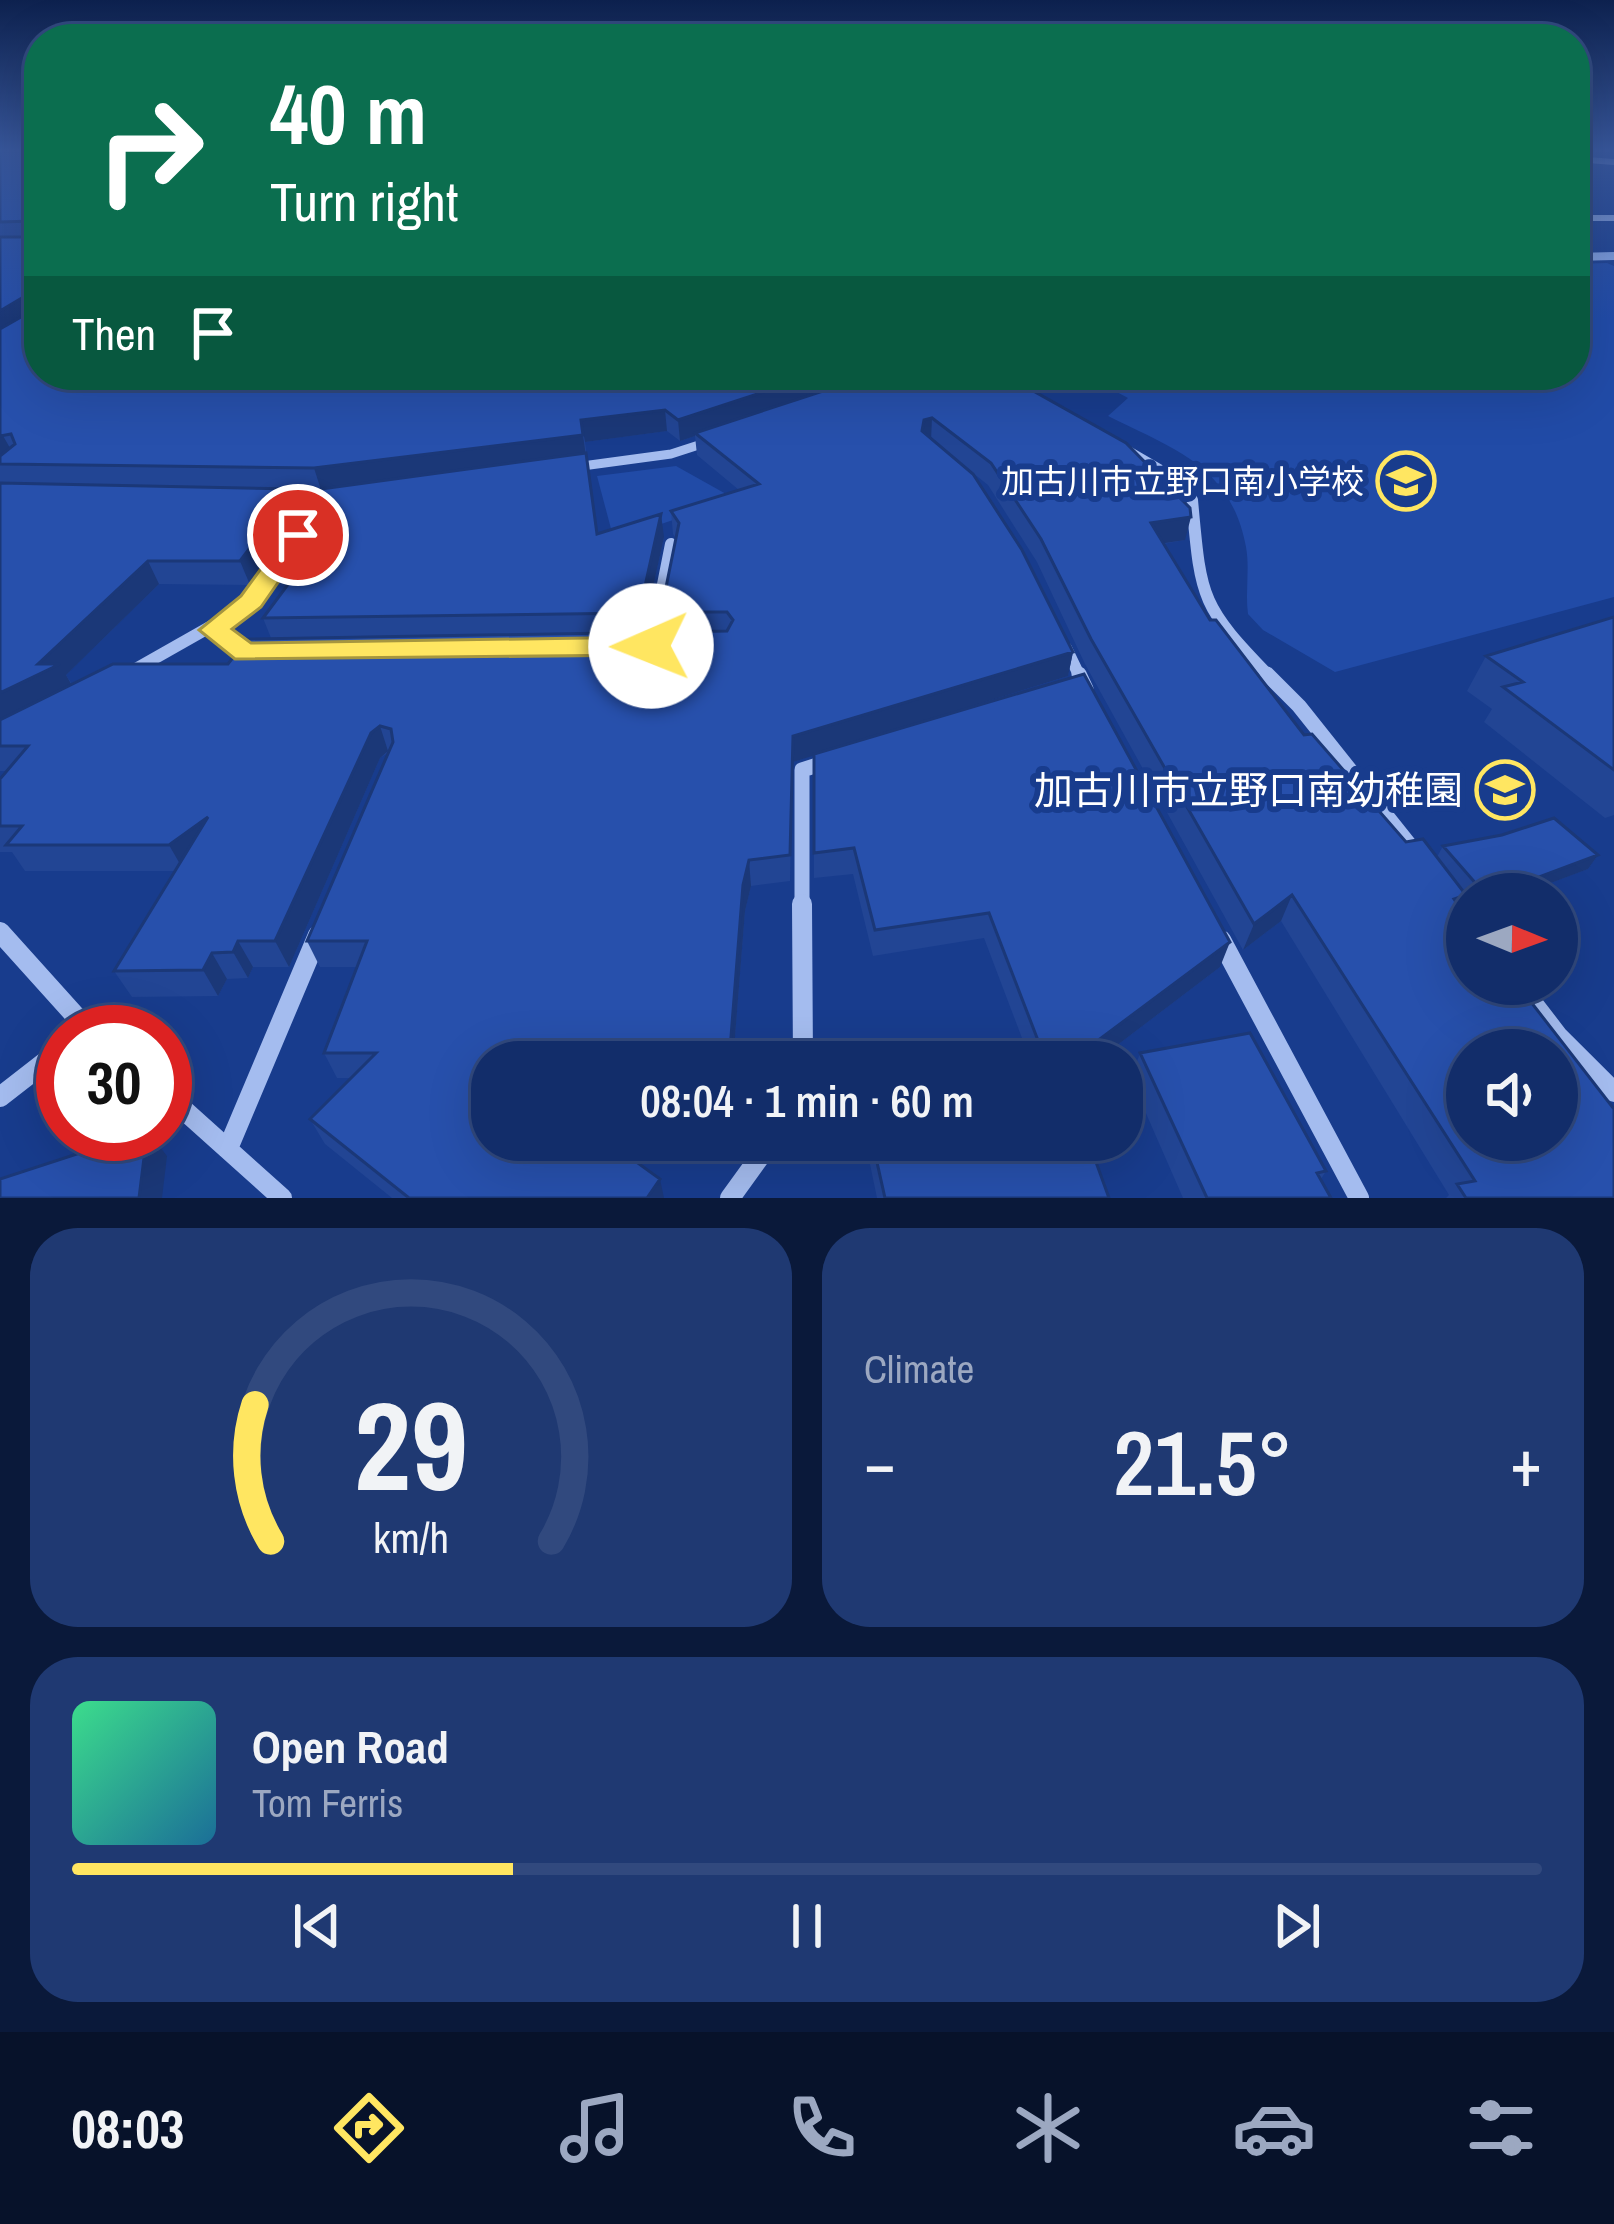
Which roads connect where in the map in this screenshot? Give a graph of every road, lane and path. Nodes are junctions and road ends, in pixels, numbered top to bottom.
1 (713, 440) edge
2 (1112, 442) edge
3 (555, 470) edge
4 (671, 544) edge
5 (287, 551) edge
6 (1056, 626) edge
7 (213, 630) junction
8 (627, 646) edge
9 (651, 646) junction
10 (669, 646) edge
11 (269, 652) edge
12 (128, 674) edge
13 (1084, 684) junction
14 (1062, 691) edge
15 (1095, 705) edge
16 (845, 757) edge
17 (1424, 864) edge
18 (328, 912) edge
19 (1216, 931) edge
20 (0, 932) edge
21 (64, 1005) edge
22 (1534, 1005) edge
23 (803, 1041) edge
24 (36, 1069) edge
25 (1614, 1092) edge
26 (0, 1097) edge
27 (192, 1115) edge
28 (230, 1146) junction
29 (757, 1161) edge
30 (282, 1198) edge
31 (730, 1198) edge
32 (1359, 1198) edge

1 - 3 street
2 - 17 street
4 - 9 street
5 - 7 street
6 - 13 street
7 - 11 street
7 - 12 street
8 - 9 street
9 - 10 street
13 - 14 street
13 - 15 street
16 - 23 street
18 - 28 street
19 - 32 street
20 - 21 street
22 - 25 street
24 - 26 street
27 - 28 street
28 - 30 street
29 - 31 street

